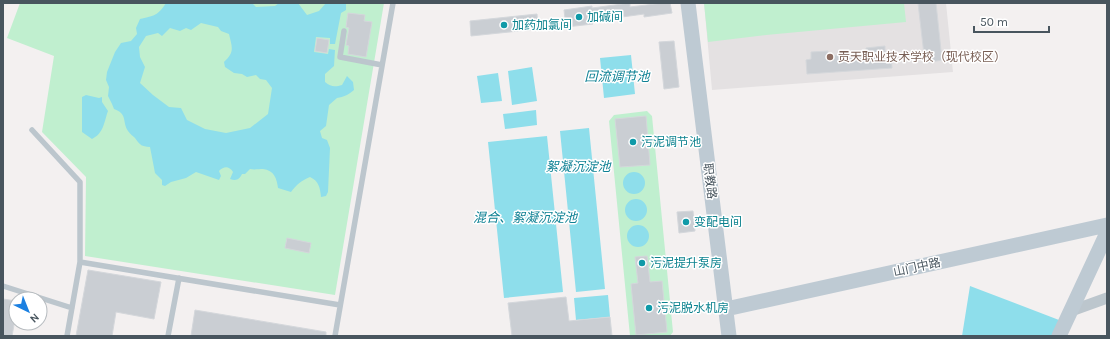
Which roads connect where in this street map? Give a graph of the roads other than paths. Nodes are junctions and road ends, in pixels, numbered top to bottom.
1 (393, 3) edge
2 (688, 3) edge
3 (344, 31) dead end
4 (382, 65) junction
5 (32, 130) dead end
6 (1107, 225) edge
7 (1107, 233) edge
8 (80, 262) junction
9 (178, 278) junction
10 (3, 286) edge
11 (1107, 298) edge
12 (340, 305) junction
13 (72, 308) junction
14 (726, 309) junction
15 (1071, 311) junction
16 (67, 336) edge
17 (168, 336) edge
18 (335, 336) edge
19 (729, 336) edge
20 (1059, 336) edge

1 - 4 lane
2 - 14 street, 职教路
3 - 4 lane
4 - 12 lane
5 - 8 lane
6 - 14 street, 山门中路
7 - 15 street
8 - 9 lane
8 - 13 lane
9 - 12 lane
9 - 17 lane
10 - 13 lane
11 - 15 street
12 - 18 lane
13 - 16 lane
14 - 19 street, 职教路
15 - 20 street

